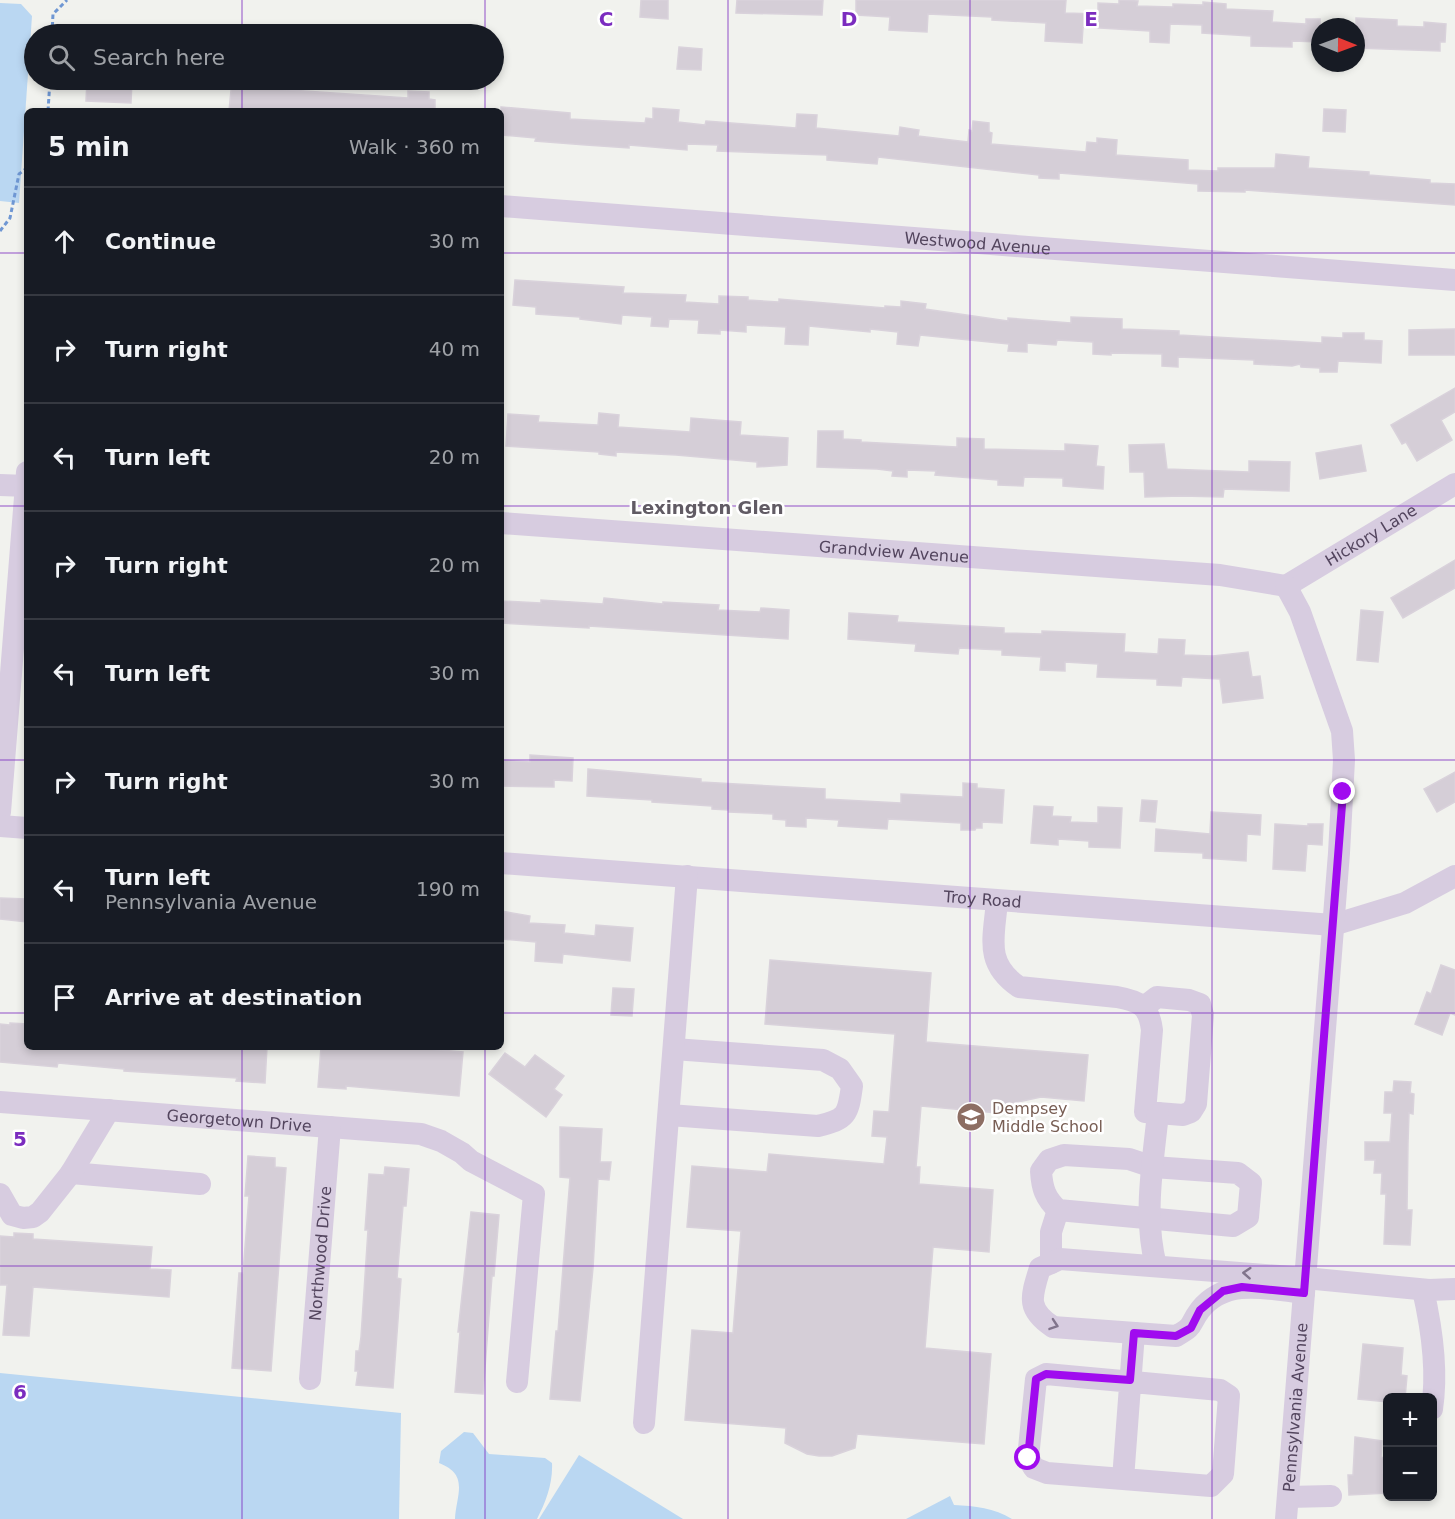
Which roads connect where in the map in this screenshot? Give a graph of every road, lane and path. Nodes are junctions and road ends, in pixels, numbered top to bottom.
1 (67, 0) edge
2 (53, 24) edge
3 (49, 90) edge
4 (48, 108) edge
5 (24, 170) edge
6 (504, 206) edge
7 (0, 231) edge
8 (1455, 280) edge
9 (24, 482) edge
10 (1455, 484) edge
11 (0, 485) edge
12 (24, 519) edge
13 (504, 523) edge
14 (1286, 586) junction
15 (0, 812) edge
16 (0, 826) edge
17 (24, 828) edge
18 (504, 863) edge
19 (687, 876) junction
20 (1455, 876) edge
21 (997, 901) junction
22 (1333, 925) junction
23 (1144, 1007) junction
24 (674, 1049) junction
25 (0, 1102) edge
26 (109, 1110) junction
27 (1158, 1113) junction
28 (669, 1115) junction
29 (330, 1127) junction
30 (1153, 1167) junction
31 (71, 1173) junction
32 (200, 1184) dead end
33 (0, 1194) edge
34 (1058, 1210) junction
35 (1149, 1218) junction
36 (1051, 1263) junction
37 (1156, 1266) junction
38 (1304, 1285) junction
39 (1455, 1289) edge
40 (1423, 1290) junction
41 (1134, 1333) junction
42 (310, 1379) dead end
43 (1130, 1380) junction
44 (517, 1382) dead end
45 (1435, 1393) edge
46 (644, 1423) dead end
47 (1123, 1479) junction
48 (1331, 1496) dead end
49 (1287, 1508) edge

1 - 2 path
3 - 4 path
5 - 7 path
6 - 8 street, Westwood Avenue
9 - 11 street
10 - 14 street, Hickory Lane
12 - 15 street
13 - 14 street, Grandview Avenue
14 - 22 street, Pennsylvania Avenue
16 - 17 street
18 - 19 street, Troy Road
19 - 21 street, Troy Road
19 - 24 street
20 - 22 street, Troy Road
21 - 22 street, Troy Road
21 - 23 street
22 - 38 street, Pennsylvania Avenue
23 - 27 street
23 - 27 street
24 - 28 street
24 - 28 street
25 - 26 street, Georgetown Drive
26 - 29 street, Georgetown Drive
26 - 31 street
27 - 30 street
28 - 46 street
29 - 42 street, Northwood Drive
29 - 44 street, Georgetown Drive
30 - 34 street
30 - 35 street
30 - 35 street
31 - 32 street
31 - 33 street
34 - 35 street
34 - 36 street
35 - 37 street
36 - 37 street
36 -> 41 street
38 -> 37 street
38 - 40 street
38 - 41 street
38 - 49 street, Pennsylvania Avenue
39 - 40 street
40 - 45 street
41 - 43 street
43 - 47 street
43 - 47 street
43 - 47 street
48 - 49 street

